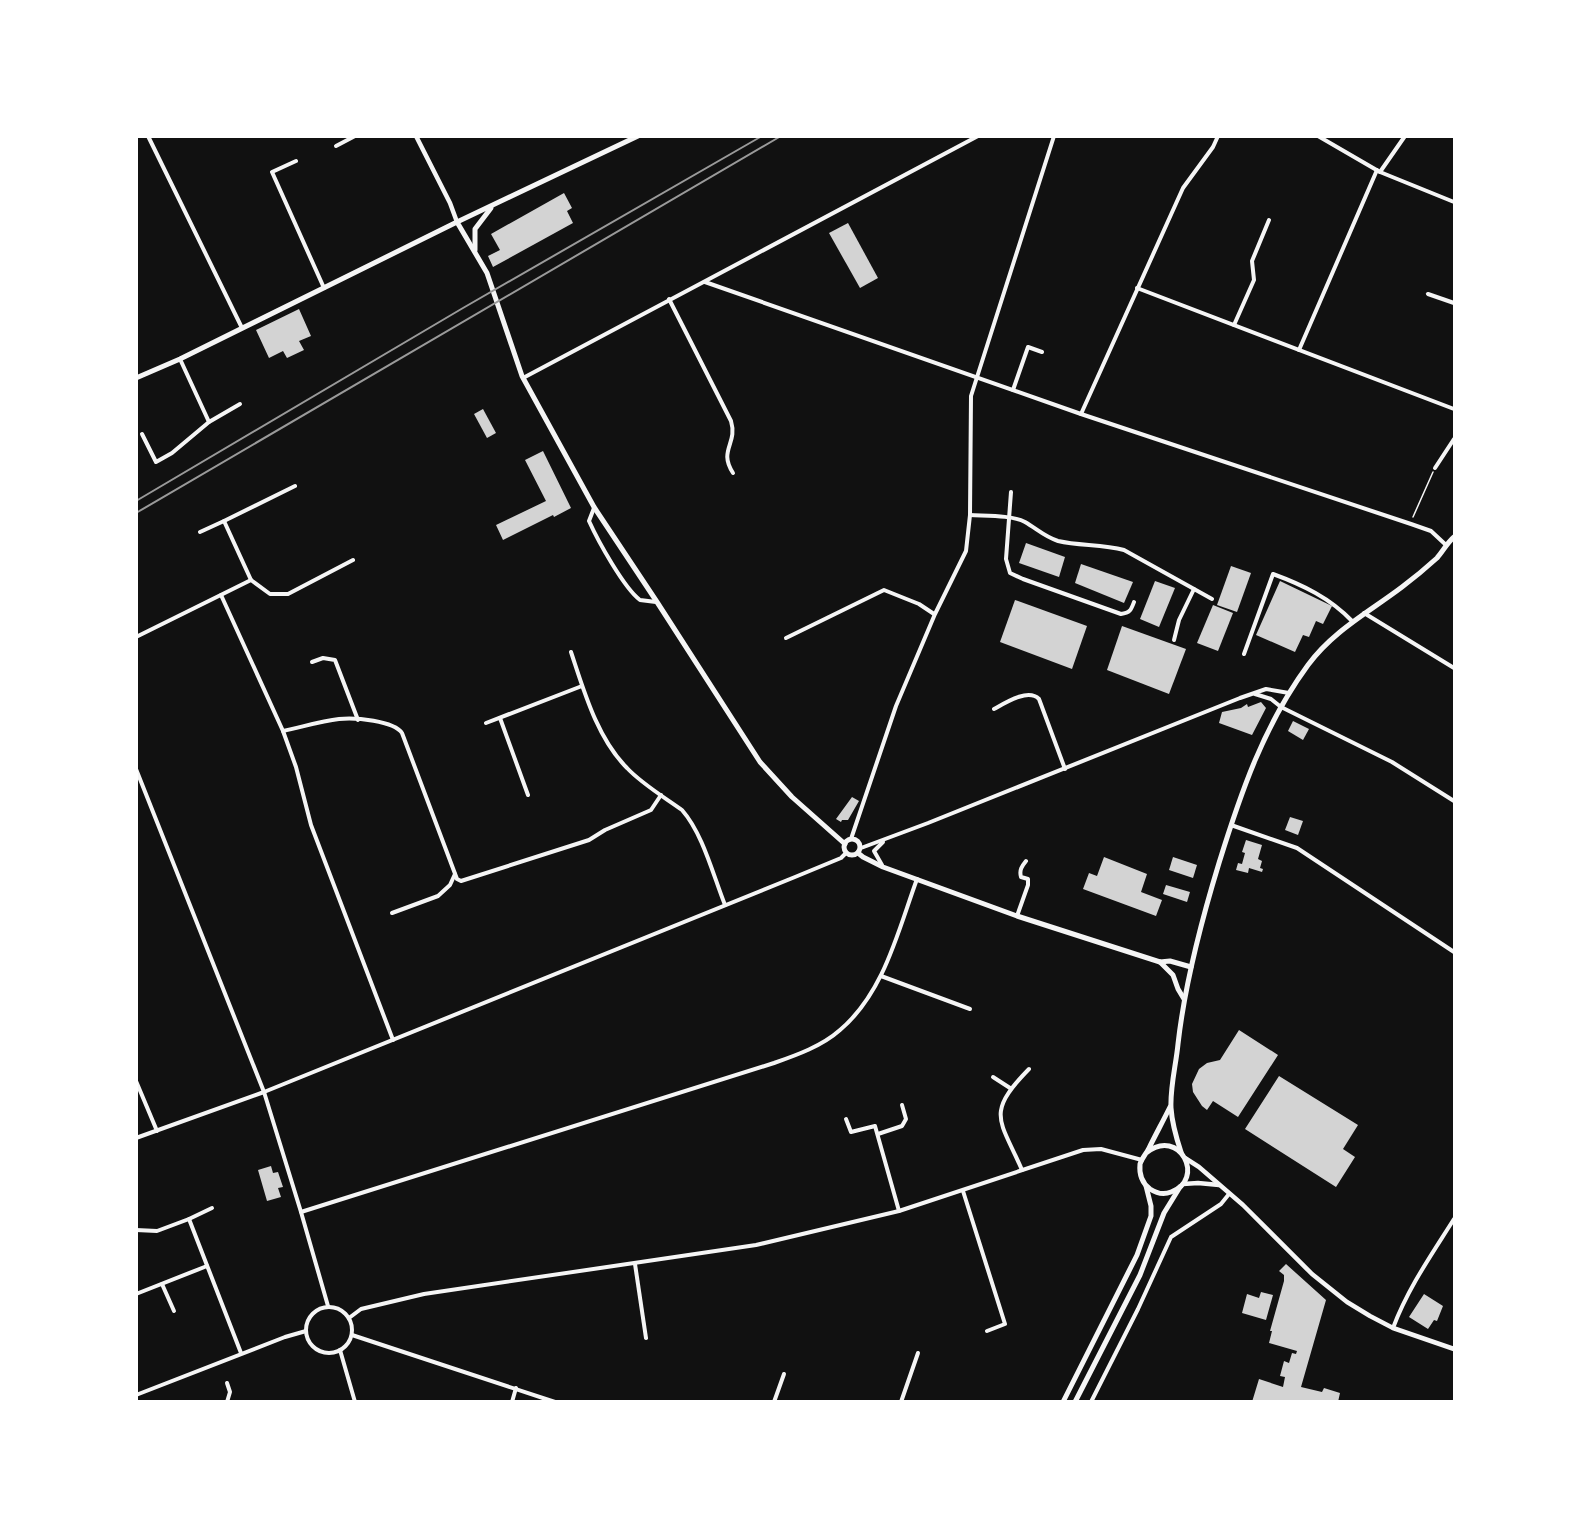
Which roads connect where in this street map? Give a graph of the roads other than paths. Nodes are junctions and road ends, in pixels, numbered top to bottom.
1 (148, 136) edge
2 (355, 136) edge
3 (416, 136) edge
4 (638, 136) edge
5 (978, 136) edge
6 (1054, 136) edge
7 (1218, 136) edge
8 (1318, 136) edge
9 (1405, 136) edge
10 (336, 146) dead end
11 (296, 161) dead end
12 (1378, 171) junction
13 (1455, 202) edge
14 (492, 206) junction
15 (1269, 219) dead end
16 (457, 222) junction
17 (475, 251) junction
18 (705, 282) junction
19 (324, 288) junction
20 (1137, 288) junction
21 (1428, 294) dead end
22 (669, 299) junction
23 (1455, 303) edge
24 (1234, 325) junction
25 (242, 328) junction
26 (1299, 350) junction
27 (1042, 352) dead end
28 (180, 359) junction
29 (976, 377) junction
30 (136, 378) edge
31 (523, 378) junction
32 (1013, 390) junction
33 (240, 404) dead end
34 (1455, 409) edge
35 (1081, 414) junction
36 (209, 422) junction
37 (142, 434) dead end
38 (1455, 439) edge
39 (1435, 468) road end
40 (733, 472) dead end
41 (295, 486) dead end
42 (1011, 492) dead end
43 (594, 507) junction
44 (970, 515) junction
45 (1010, 519) junction
46 (224, 521) junction
47 (200, 532) dead end
48 (1455, 537) edge
49 (1446, 545) junction
50 (353, 560) dead end
51 (251, 580) junction
52 (1194, 589) junction
53 (222, 595) junction
54 (1212, 599) dead end
55 (657, 602) junction
56 (1134, 602) dead end
57 (1364, 613) junction
58 (935, 614) junction
59 (1352, 621) junction
60 (136, 637) edge
61 (786, 638) dead end
62 (1174, 640) dead end
63 (571, 652) dead end
64 (1244, 654) dead end
65 (312, 662) dead end
66 (1455, 668) edge
67 (582, 686) junction
68 (1255, 693) junction
69 (1289, 693) junction
70 (1281, 706) junction
71 (994, 710) dead end
72 (500, 718) junction
73 (358, 720) junction
74 (486, 723) dead end
75 (283, 731) junction
76 (136, 769) edge
77 (1065, 769) junction
78 (528, 795) dead end
79 (661, 795) junction
80 (1455, 801) edge
81 (1231, 825) junction
82 (851, 839) junction
83 (886, 839) junction
84 (845, 844) junction
85 (860, 850) junction
86 (846, 853) junction
87 (1026, 861) dead end
88 (883, 867) junction
89 (455, 874) junction
90 (917, 879) junction
91 (725, 905) junction
92 (392, 913) dead end
93 (1017, 916) junction
94 (1455, 952) edge
95 (1160, 962) junction
96 (1191, 967) junction
97 (881, 976) junction
98 (1184, 999) junction
99 (970, 1009) dead end
100 (393, 1040) junction
101 (1029, 1069) dead end
102 (993, 1077) dead end
103 (136, 1081) edge
104 (1010, 1088) junction
105 (264, 1092) junction
106 (902, 1106) dead end
107 (1171, 1106) junction
108 (846, 1119) dead end
109 (157, 1131) junction
110 (878, 1134) junction
111 (136, 1138) edge
112 (1181, 1152) junction
113 (1146, 1153) junction
114 (1185, 1158) junction
115 (1142, 1160) junction
116 (1022, 1170) junction
117 (1219, 1185) junction
118 (1146, 1186) junction
119 (1182, 1186) junction
120 (963, 1191) junction
121 (1229, 1194) junction
122 (212, 1208) dead end
123 (899, 1211) junction
124 (301, 1212) junction
125 (189, 1219) junction
126 (1455, 1219) edge
127 (136, 1230) edge
128 (635, 1264) junction
129 (207, 1266) junction
130 (162, 1284) junction
131 (136, 1294) edge
132 (328, 1306) junction
133 (174, 1311) dead end
134 (349, 1318) junction
135 (1394, 1328) junction
136 (306, 1331) junction
137 (987, 1331) dead end
138 (352, 1335) junction
139 (646, 1338) dead end
140 (1455, 1349) edge
141 (339, 1350) junction
142 (241, 1353) junction
143 (918, 1353) dead end
144 (784, 1374) dead end
145 (227, 1383) dead end
146 (516, 1388) junction
147 (136, 1395) edge
148 (227, 1401) edge
149 (355, 1401) edge
150 (512, 1401) edge
151 (555, 1401) edge
152 (774, 1401) edge
153 (901, 1401) edge
154 (1063, 1401) edge
155 (1075, 1401) edge
156 (1090, 1401) edge

1 - 25 street
2 - 10 street
3 - 16 street
4 - 14 main road
5 - 18 street
6 - 29 street
7 - 20 street
8 - 12 street
9 - 12 street
11 - 19 street
12 - 13 street
12 - 26 street
14 - 16 main road
14 - 17 main road
15 - 24 street
16 - 17 main road
16 - 19 main road
17 - 31 main road
18 - 22 street
18 - 29 street
19 - 25 main road
20 - 24 street
20 - 35 street
21 - 23 street
22 - 31 street
22 - 40 street
24 - 26 street
25 - 28 main road
26 - 34 street
27 - 32 street
28 - 30 main road
28 - 36 street
29 - 32 street
29 - 44 street
31 - 43 main road
32 - 35 street
33 - 36 street
35 - 49 street
36 - 37 street
38 - 39 street
41 - 46 street
42 - 45 street
43 - 55 main road
43 - 55 street
44 - 45 street
44 - 58 street
45 - 52 street
45 - 56 street
46 - 47 street
46 - 51 street
48 - 49 main road
49 - 57 main road
50 - 51 street
51 - 53 street
52 - 54 street
52 - 62 street
53 - 60 street
53 - 75 street
55 - 84 main road
57 - 59 main road
57 - 66 street
58 - 61 street
58 - 82 street
59 - 64 street
59 - 69 main road
63 - 67 street
65 - 73 street
67 - 72 street
67 - 79 street
68 - 69 street
68 - 70 street
68 - 77 street
69 - 70 main road
70 - 80 street
70 - 81 main road
71 - 77 street
72 - 74 street
72 - 78 street
73 - 75 street
73 - 89 street
75 - 100 street
76 - 105 street
77 - 83 street
79 - 89 street
79 - 91 street
81 - 94 street
81 - 96 main road
82 - 84 main road
82 - 85 main road
83 - 85 street
83 - 88 street
84 - 86 main road
85 - 86 main road
85 - 88 main road
86 - 91 street
87 - 93 street
88 - 90 main road
89 - 92 street
90 - 93 main road
90 - 97 street
91 - 100 street
93 - 95 main road
95 - 96 main road
95 - 98 main road
96 - 98 main road
97 - 99 street
97 - 124 street
98 - 107 main road
100 - 105 street
101 - 104 street
102 - 104 street
103 - 109 street
104 - 116 street
105 - 109 street
105 - 124 street
106 - 110 street
107 - 112 main road
107 - 113 main road
108 - 110 street
109 - 111 street
110 - 123 street
112 - 113 main road
112 - 114 main road
113 - 115 main road
114 - 117 street
114 - 119 main road
115 - 116 street
115 - 118 main road
116 - 120 street
117 - 119 street
117 - 121 street
118 - 119 main road
118 - 154 main road
119 - 155 main road
120 - 123 street
120 - 137 street
121 - 135 street
121 - 156 street
122 - 125 street
123 - 128 street
124 - 132 street
125 - 127 street
125 - 129 street
126 - 135 street
128 - 134 street
128 - 139 street
129 - 130 street
129 - 142 street
130 - 131 street
130 - 133 street
132 - 134 street
132 - 136 street
134 - 138 street
135 - 140 street
136 - 141 street
136 - 142 street
138 - 141 street
138 - 146 street
141 - 149 street
142 - 147 street
143 - 153 street
144 - 152 street
145 - 148 street
146 - 150 street
146 - 151 street

